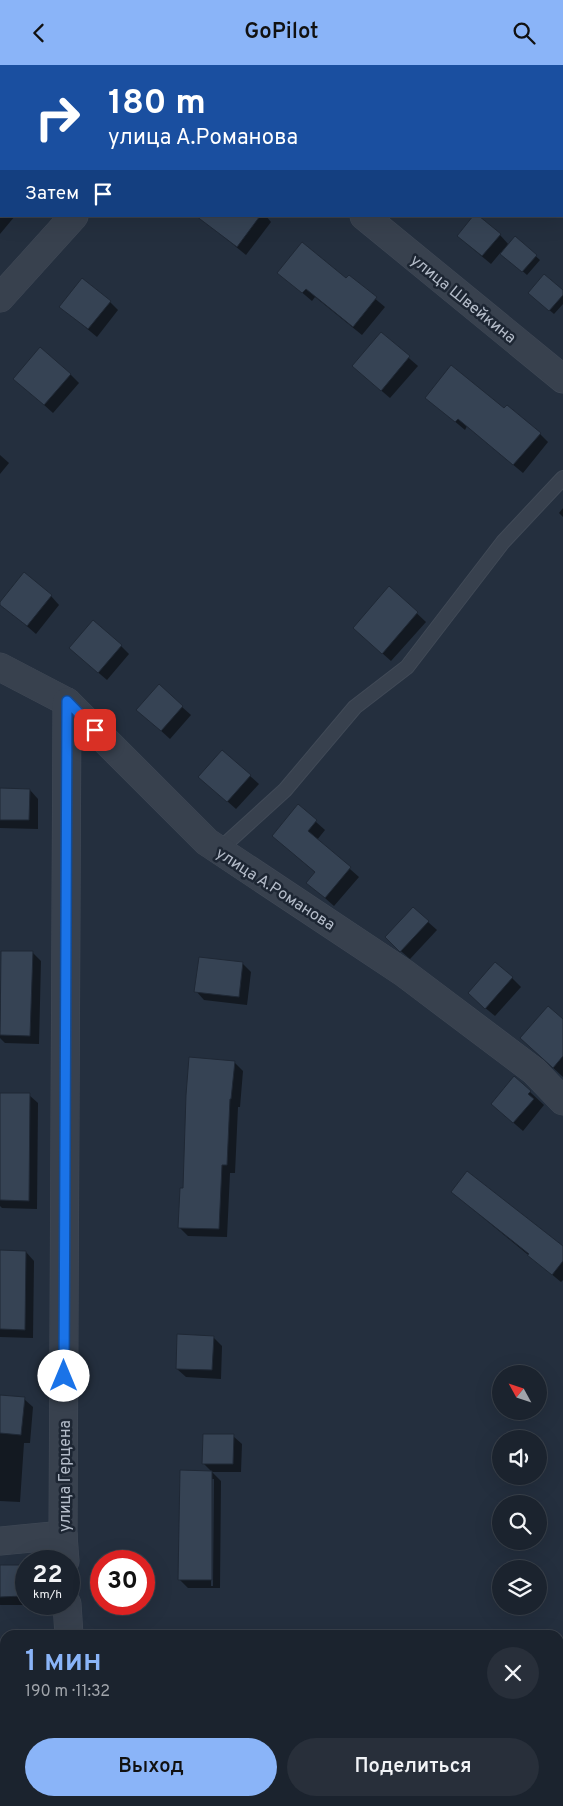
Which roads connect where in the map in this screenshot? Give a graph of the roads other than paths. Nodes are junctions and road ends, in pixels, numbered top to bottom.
1 (73, 217) edge
2 (365, 217) edge
3 (0, 298) edge
4 (563, 379) edge
5 (563, 478) edge
6 (0, 667) edge
7 (67, 701) junction
8 (219, 850) junction
9 (563, 1101) edge
10 (0, 1541) edge
11 (64, 1548) edge
12 (68, 1615) edge
13 (69, 1630) edge

1 - 3 street
2 - 4 street, улица Швейкина
5 - 8 lane
6 - 7 street, улица А.Романова
7 - 8 street, улица А.Романова
7 - 11 street, улица Герцена
8 - 9 street, улица А.Романова
10 - 11 street
12 - 13 street

